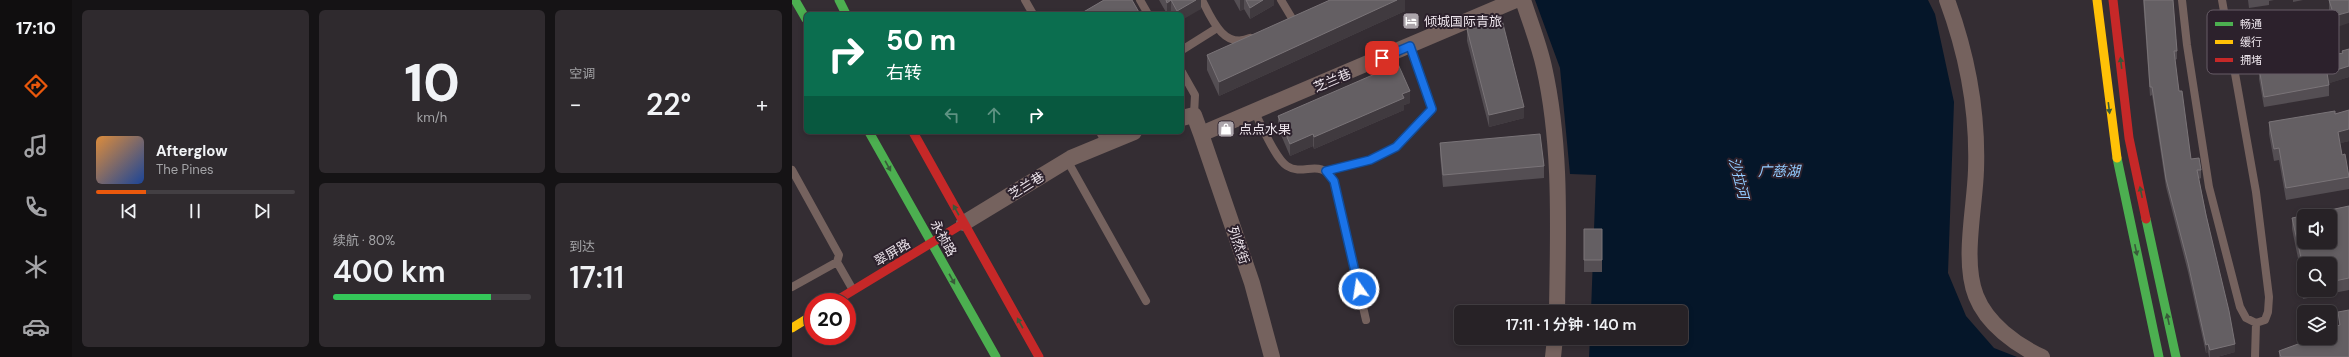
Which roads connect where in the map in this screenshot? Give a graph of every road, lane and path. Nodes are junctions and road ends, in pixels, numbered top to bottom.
1 (795, 0) edge
2 (839, 0) edge
3 (1025, 0) edge
4 (1140, 0) edge
5 (1202, 0) edge
6 (1281, 0) edge
7 (1516, 0) edge
8 (1523, 0) edge
9 (1946, 0) edge
10 (2097, 0) edge
11 (2113, 0) edge
12 (2182, 0) edge
13 (2222, 0) edge
14 (2224, 10) edge
15 (845, 12) edge
16 (1032, 12) edge
17 (1147, 12) edge
18 (804, 16) edge
19 (1292, 20) edge
20 (1217, 28) junction
21 (1258, 35) edge
22 (1410, 46) junction
23 (1184, 49) edge
24 (2235, 74) edge
25 (1184, 75) edge
26 (1255, 113) junction
27 (1188, 116) edge
28 (870, 134) edge
29 (914, 134) edge
30 (1122, 134) edge
31 (1201, 134) junction
32 (1103, 137) edge
33 (1067, 160) junction
34 (792, 170) edge
35 (1326, 171) junction
36 (964, 223) junction
37 (932, 243) junction
38 (837, 262) junction
39 (792, 287) edge
40 (853, 290) junction
41 (848, 293) edge
42 (1146, 301) dead end
43 (1557, 305) edge
44 (1366, 320) dead end
45 (804, 321) edge
46 (2256, 323) junction
47 (792, 328) edge
48 (1555, 345) edge
49 (996, 357) edge
50 (1039, 357) edge
51 (1272, 357) edge
52 (1553, 357) edge
53 (2042, 357) edge
54 (2159, 357) edge
55 (2176, 357) edge
56 (2255, 357) edge

1 - 18 street
2 - 15 street
3 - 16 lane
4 - 17 lane
5 - 20 lane
6 - 19 lane
7 - 22 street, 芝兰巷
8 - 43 street
9 - 53 street
10 -> 54 street
55 -> 11 street
12 - 46 lane
13 - 14 lane
20 - 21 lane
20 - 23 lane
22 - 26 street, 芝兰巷
22 - 35 lane
24 - 46 lane
25 - 27 lane
26 - 31 street, 芝兰巷
26 - 35 lane
27 - 31 street
28 -> 37 street, 永祯路
36 -> 29 street, 永祯路
30 - 32 street, 芝兰巷
31 - 51 street, 列然街
32 - 33 street, 芝兰巷
33 - 36 street, 芝兰巷
33 - 42 lane
34 - 38 lane
35 - 44 lane
36 - 37 street, 翠屏路
50 -> 36 street, 永祯路
37 - 40 street, 翠屏路
37 -> 49 street, 永祯路
38 - 39 lane
38 - 40 lane
40 - 41 street, 翠屏路
45 - 47 street
46 - 56 lane
48 - 52 street

